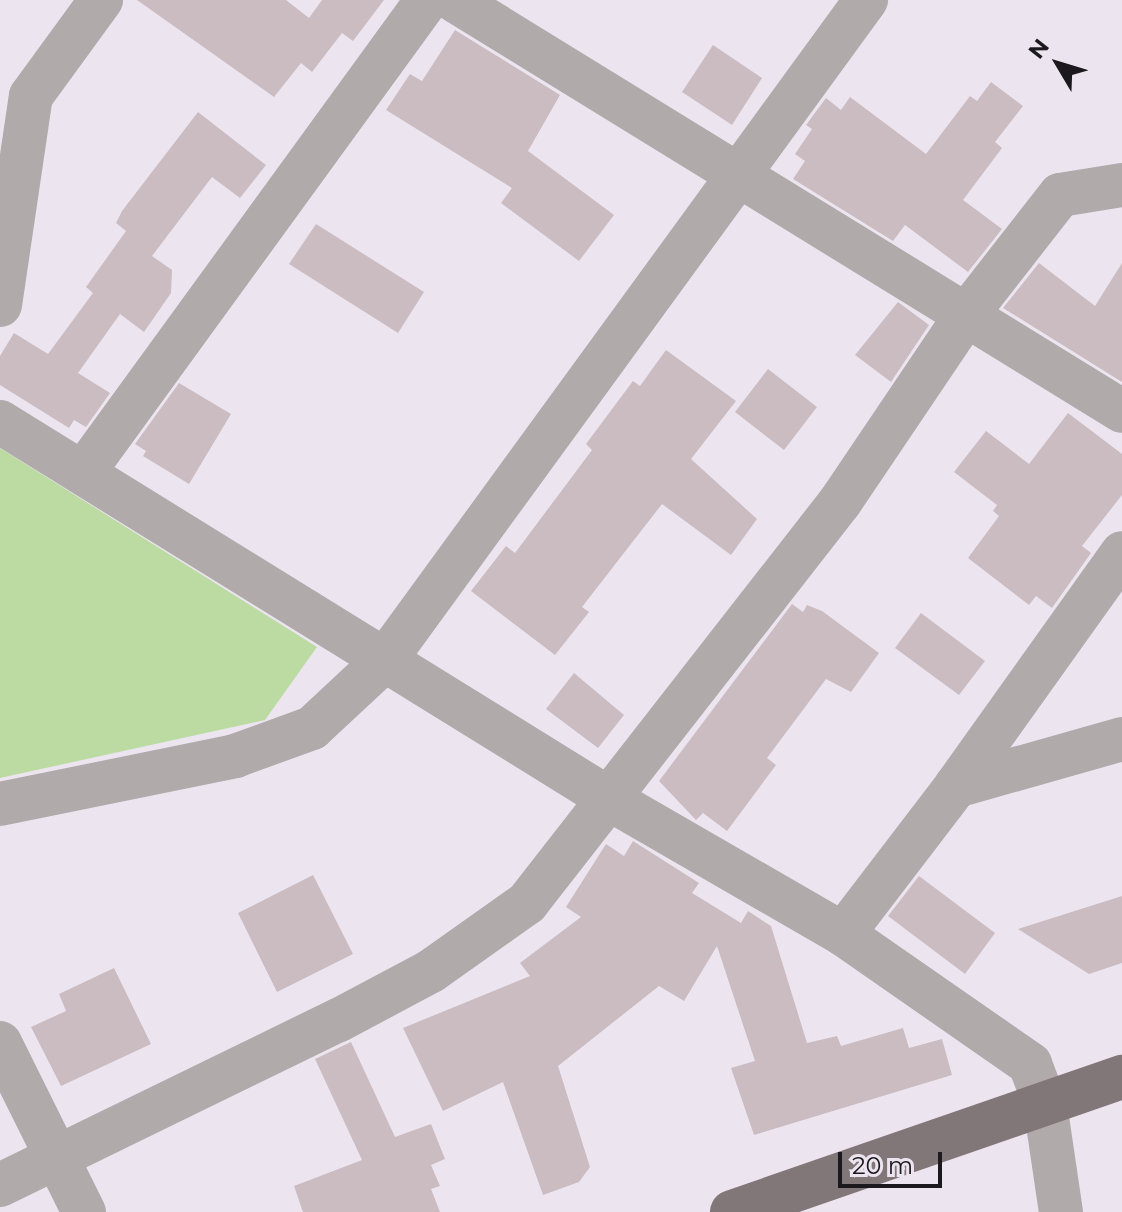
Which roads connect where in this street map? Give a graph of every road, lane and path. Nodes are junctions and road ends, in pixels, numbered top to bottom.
1 (101, 0) edge
2 (427, 0) edge
3 (454, 0) edge
4 (866, 0) edge
5 (739, 176) junction
6 (1122, 185) edge
7 (0, 305) edge
8 (967, 314) junction
9 (1122, 411) edge
10 (0, 422) edge
11 (83, 473) junction
12 (1122, 553) edge
13 (385, 660) junction
14 (1122, 739) edge
15 (956, 786) junction
16 (611, 800) junction
17 (0, 804) edge
18 (843, 934) junction
19 (0, 1043) edge
20 (1122, 1077) edge
21 (1045, 1104) junction
22 (56, 1157) junction
23 (0, 1185) edge
24 (84, 1212) edge
25 (732, 1212) edge
26 (1061, 1212) edge

1 - 7 street
2 - 11 street
3 - 5 street
4 - 5 street
5 - 8 street
5 - 13 street
6 - 8 street
8 - 9 street
8 - 16 street
10 - 11 street
11 - 13 street
12 - 15 street
13 - 16 street
13 - 17 street
14 - 15 street
15 - 18 street
16 - 18 street
16 - 22 street
18 - 21 street
19 - 22 street
20 - 21 main road
21 - 25 main road
21 - 26 street
22 - 23 street
22 - 24 street

